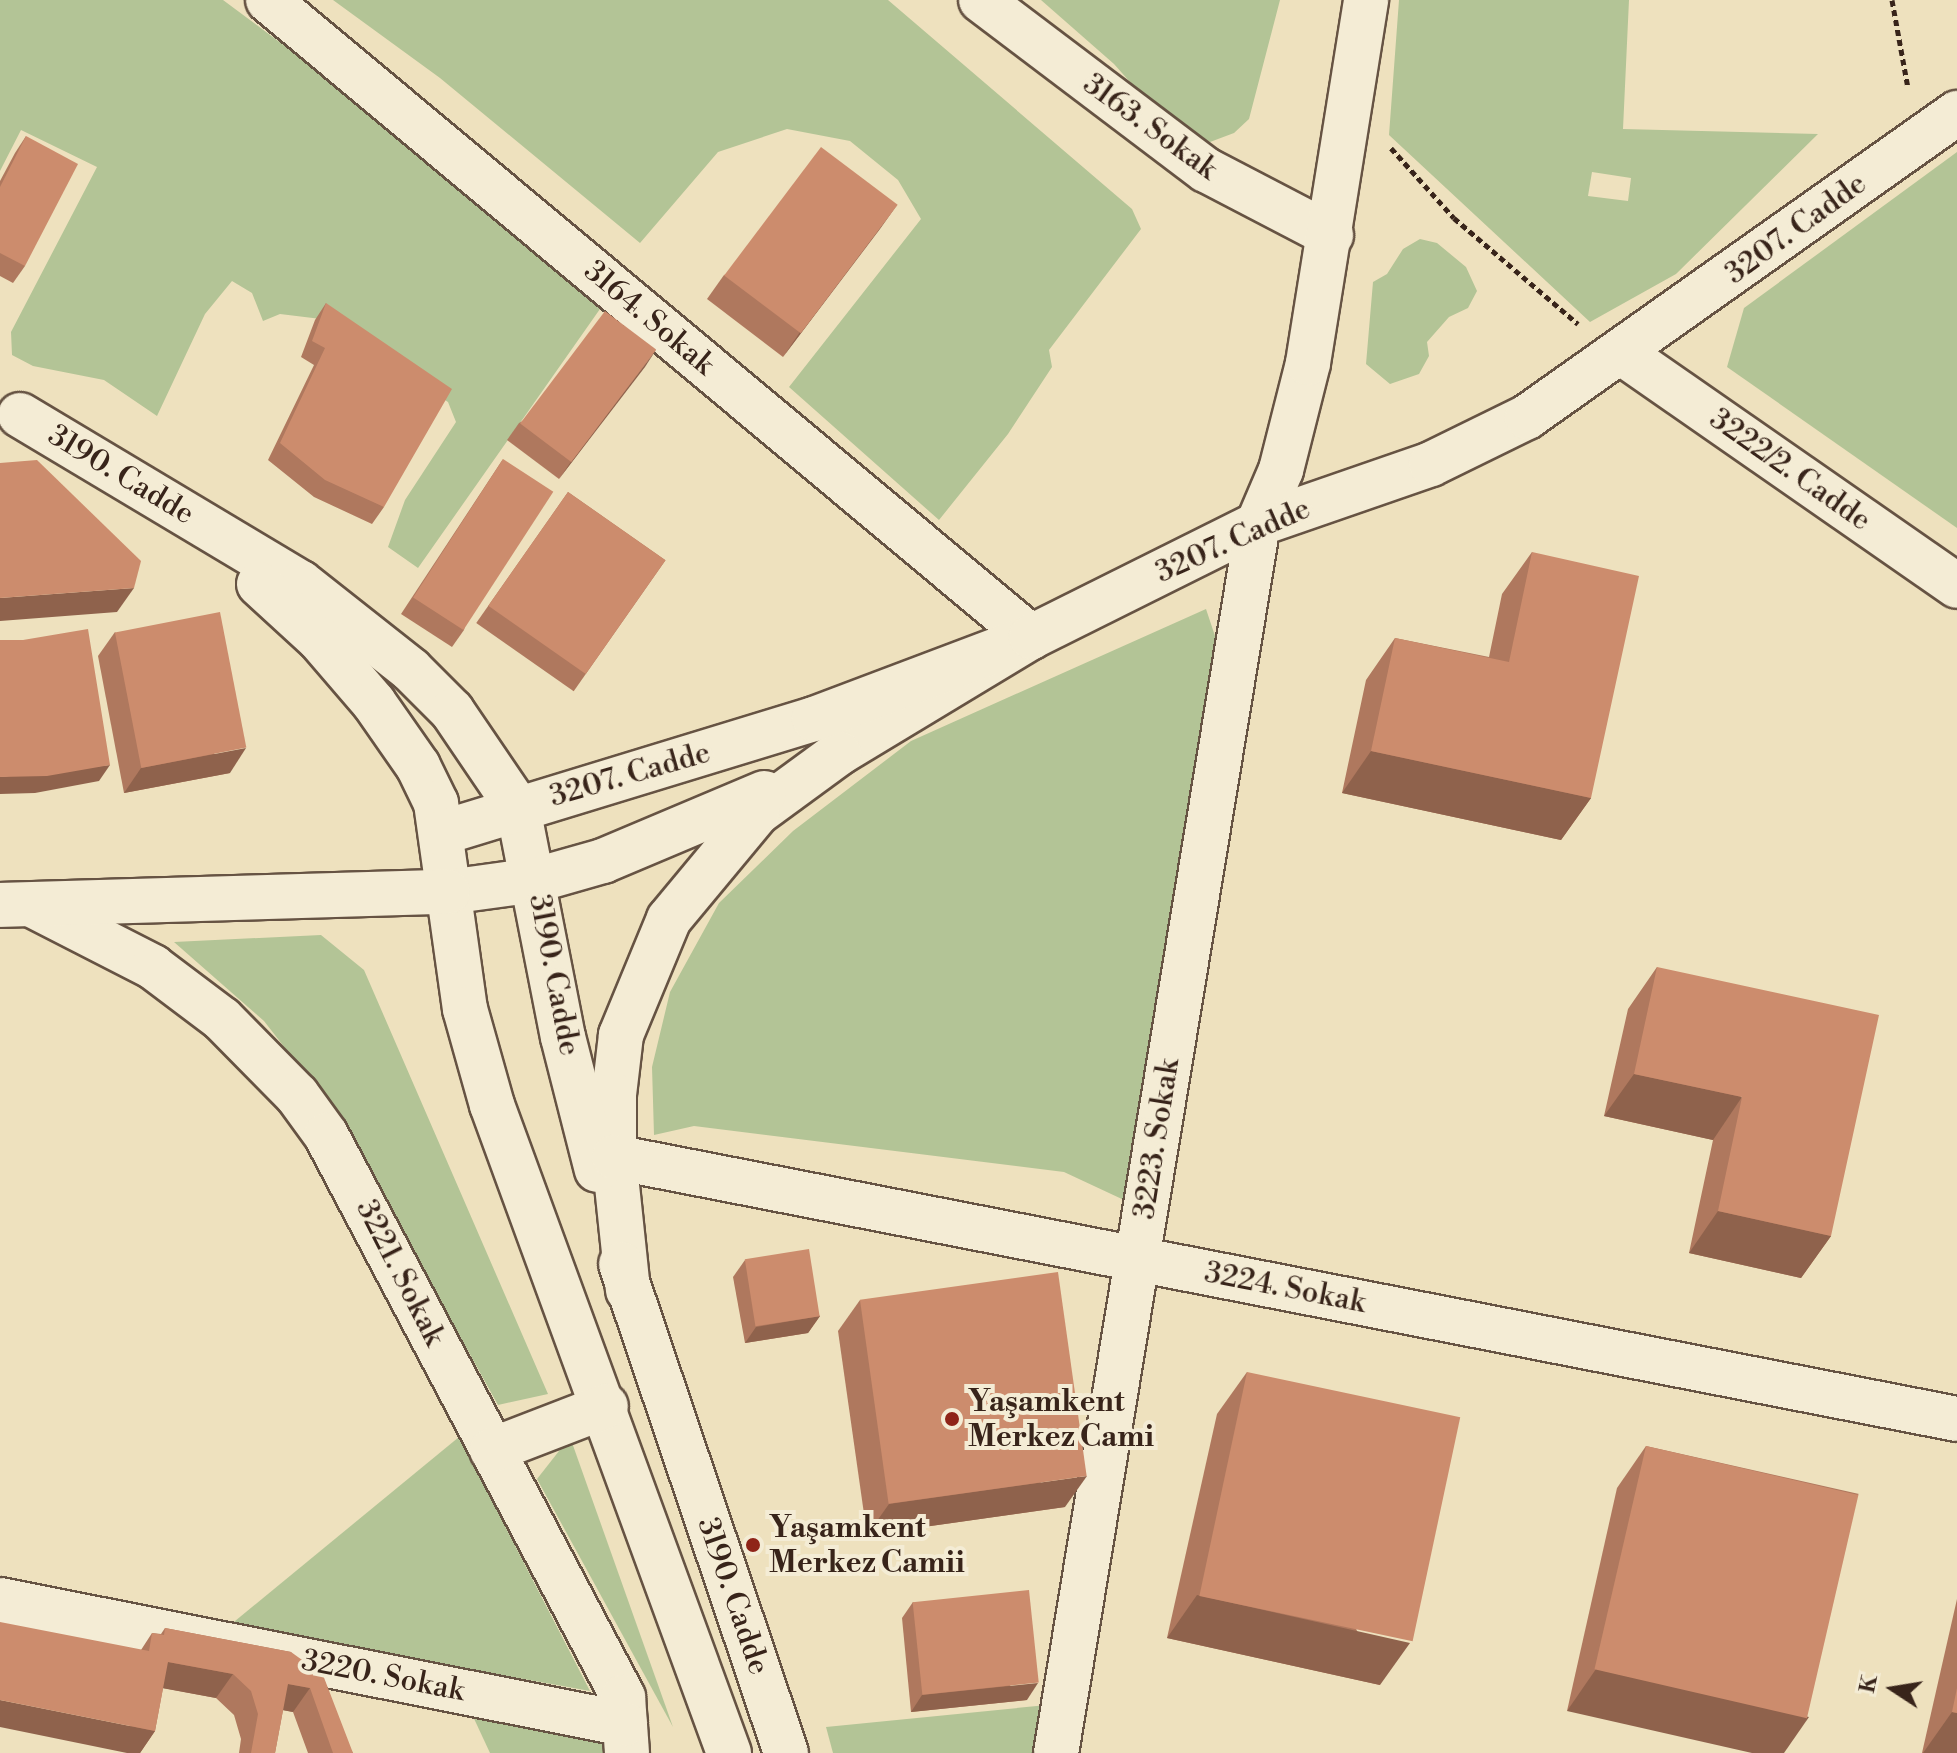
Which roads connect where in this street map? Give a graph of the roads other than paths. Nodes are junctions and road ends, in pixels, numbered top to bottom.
1 (268, 0) edge
2 (981, 0) edge
3 (1366, 0) edge
4 (1945, 122) edge
5 (1331, 235) junction
6 (1622, 353) junction
7 (7, 413) edge
8 (1258, 524) junction
9 (1957, 586) edge
10 (1031, 637) junction
11 (839, 753) junction
12 (518, 808) junction
13 (441, 833) junction
14 (536, 880) junction
15 (448, 892) junction
16 (16, 905) edge
17 (614, 1157) junction
18 (1137, 1260) junction
19 (628, 1290) junction
20 (606, 1406) junction
21 (1957, 1419) edge
22 (492, 1450) junction
23 (0, 1600) edge
24 (626, 1739) edge
25 (729, 1753) edge
26 (786, 1753) edge
27 (1056, 1753) edge

1 - 10 street, 3164. Sokak
2 - 5 street, 3163. Sokak
3 - 5 street, 3223. Sokak
4 - 6 street, 3207. Cadde
5 - 8 street, 3223. Sokak
6 - 8 street, 3207. Cadde
6 - 9 street, 3222/2. Cadde
7 - 12 street, 3190. Cadde
7 - 13 street, 3190. Cadde
8 - 10 street, 3207. Cadde
8 - 18 street, 3223. Sokak
10 - 11 street
10 - 12 street, 3207. Cadde
11 - 14 street, 3207. Cadde
11 - 17 street
12 - 13 street, 3207. Cadde
12 - 14 street, 3190. Cadde
13 - 15 street, 3190. Cadde
14 - 15 street, 3207. Cadde
14 - 19 street, 3190. Cadde
15 - 16 street, 3207. Cadde
15 - 20 street, 3190. Cadde
16 - 22 street, 3221. Sokak
17 - 18 street, 3224. Sokak
17 - 19 street
18 - 21 street, 3224. Sokak
18 - 27 street, 3223. Sokak
19 - 26 street, 3190. Cadde
20 - 22 street
20 - 25 street, 3190. Cadde
22 - 24 street, 3221. Sokak
23 - 24 street, 3220. Sokak

